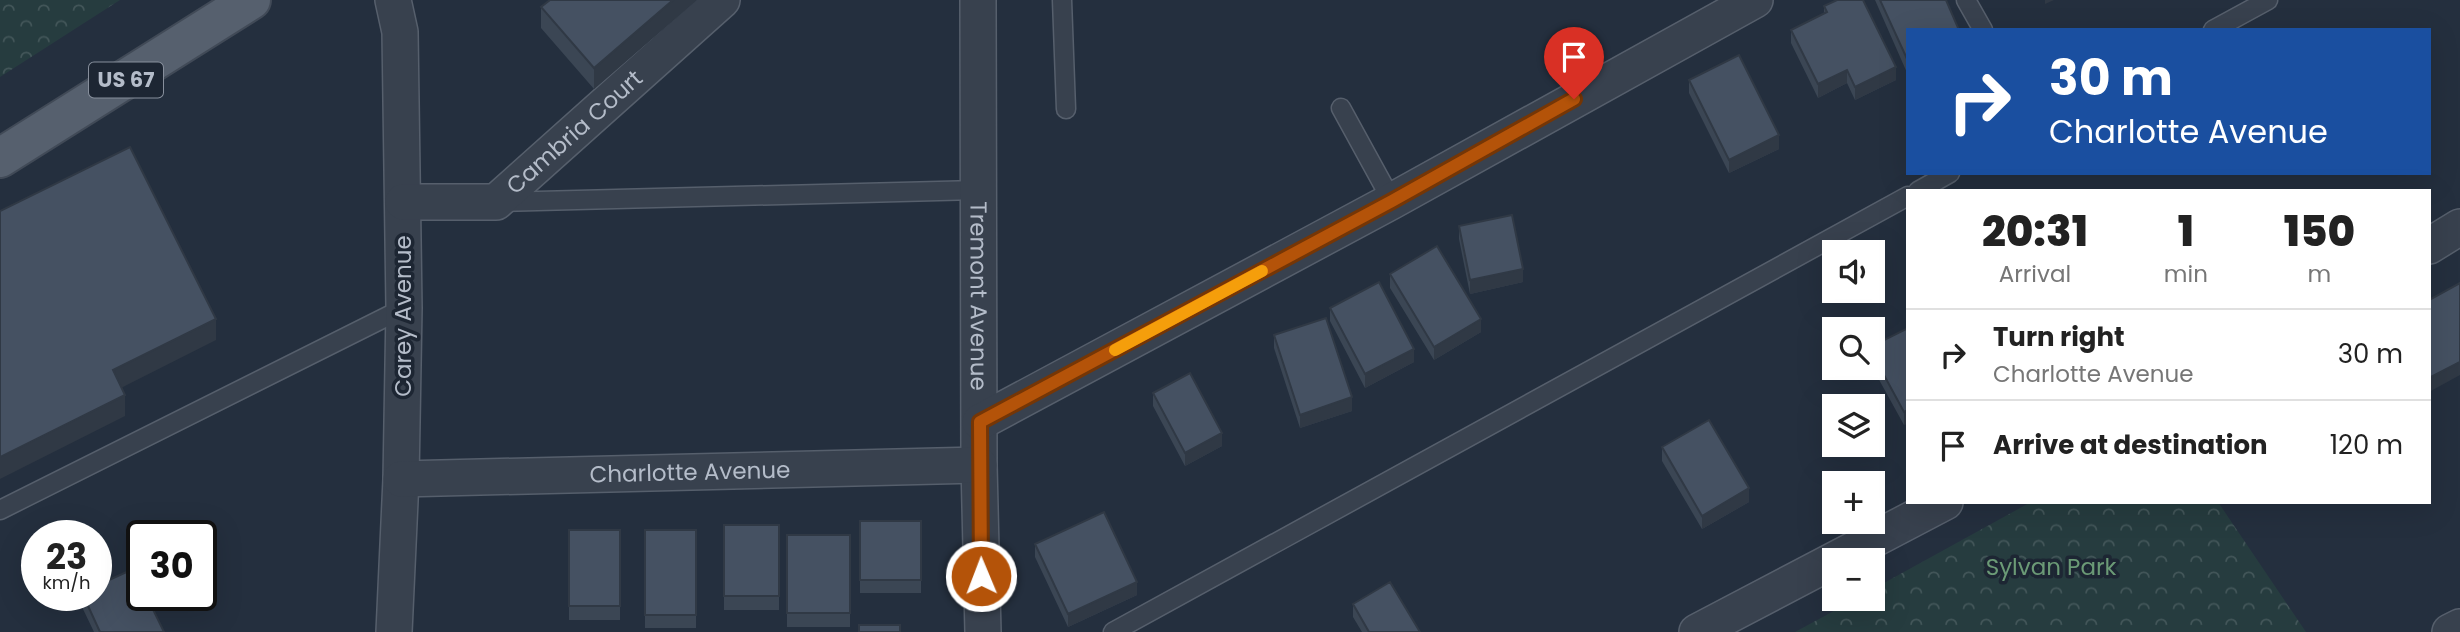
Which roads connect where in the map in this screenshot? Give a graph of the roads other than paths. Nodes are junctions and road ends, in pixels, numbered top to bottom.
1 (251, 0) edge
2 (393, 0) edge
3 (722, 0) edge
4 (978, 0) edge
5 (1062, 0) edge
6 (1755, 0) edge
7 (1966, 0) edge
8 (2268, 0) edge
9 (1982, 28) edge
10 (2217, 28) edge
11 (1341, 108) dead end
12 (1066, 109) dead end
13 (0, 158) edge
14 (1946, 175) edge
15 (1922, 189) edge
16 (978, 190) junction
17 (1906, 197) edge
18 (1392, 201) junction
19 (403, 202) junction
20 (496, 202) junction
21 (2460, 227) edge
22 (2431, 245) edge
23 (404, 308) junction
24 (980, 422) junction
25 (979, 465) junction
26 (401, 479) junction
27 (1941, 504) edge
28 (0, 510) edge
29 (2460, 627) edge
30 (394, 632) edge
31 (983, 632) edge
32 (1113, 632) edge
33 (1697, 632) edge
34 (2450, 632) edge

1 - 13 main road, US 67
2 - 19 street, Carey Avenue
3 - 20 street, Cambria Court
4 - 16 street, Tremont Avenue
5 - 12 lane
6 - 18 street
7 - 9 lane
8 - 10 lane
11 - 18 lane
14 - 15 lane
16 - 20 lane
16 - 24 street, Tremont Avenue
17 - 32 lane
18 - 24 street
19 - 20 street, Cambria Court
19 - 23 street, Carey Avenue
21 - 22 street
23 - 26 street, Carey Avenue
23 - 28 lane
24 - 25 street, Tremont Avenue
25 - 26 street, Charlotte Avenue
25 - 31 street, Tremont Avenue
26 - 30 street, Carey Avenue
27 - 33 street
29 - 34 street

